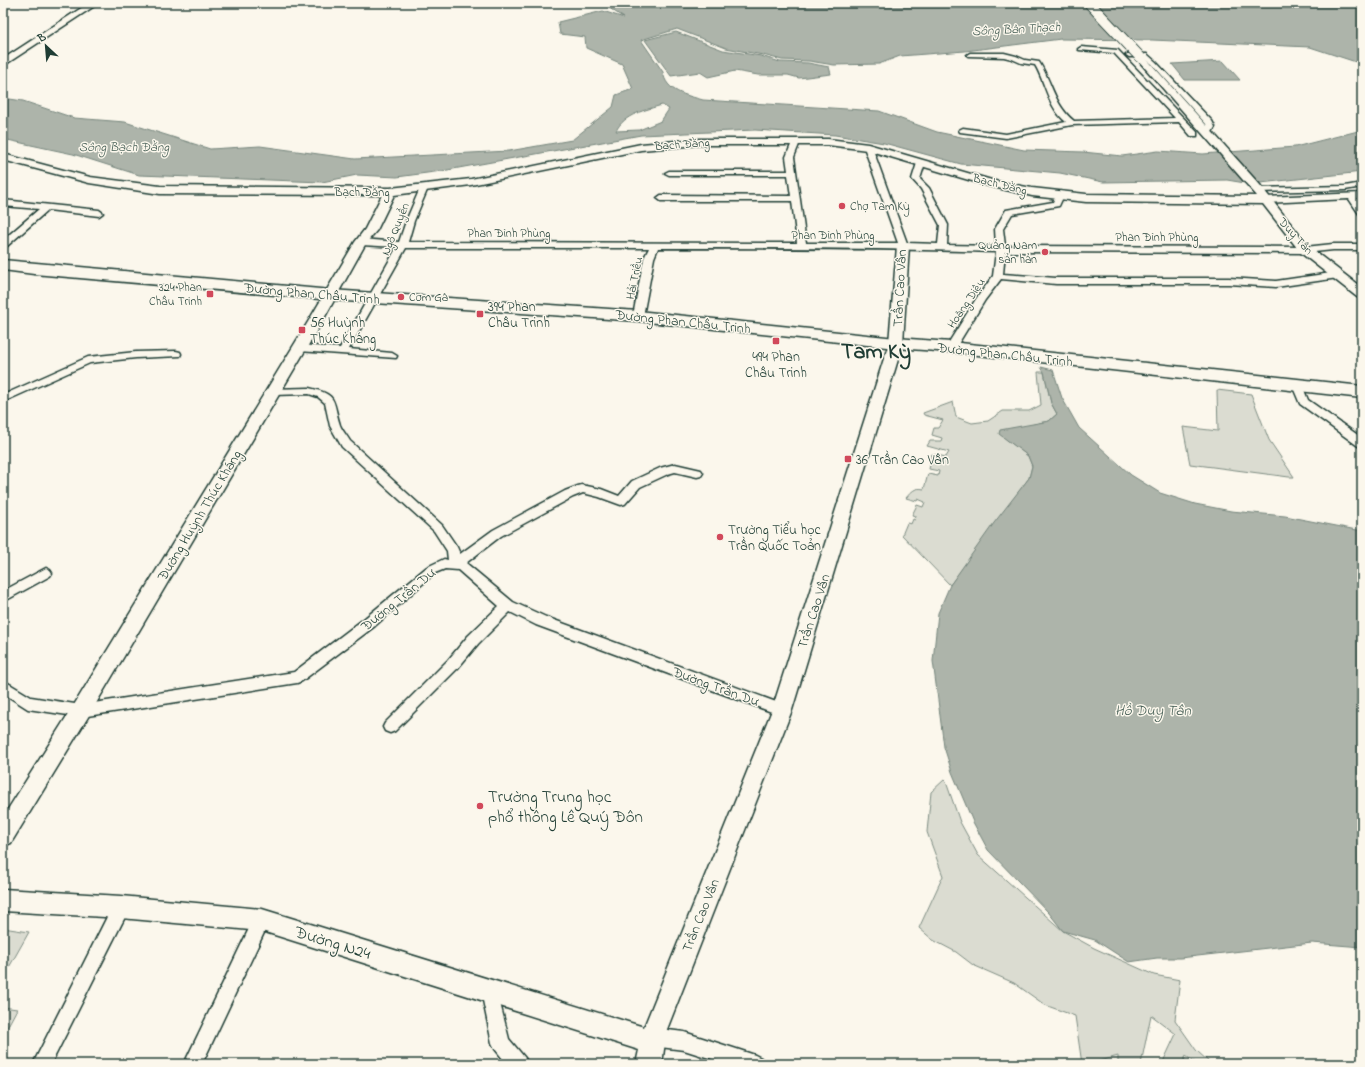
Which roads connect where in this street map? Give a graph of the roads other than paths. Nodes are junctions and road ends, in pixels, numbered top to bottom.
1 (95, 3) edge
2 (1089, 3) edge
3 (1081, 49) dead end
4 (970, 55) dead end
5 (1121, 55) junction
6 (3, 63) edge
7 (1158, 96) junction
8 (1174, 96) junction
9 (1180, 120) junction
10 (1072, 123) junction
11 (963, 130) dead end
12 (1208, 132) junction
13 (1194, 134) dead end
14 (796, 142) junction
15 (868, 147) junction
16 (3, 157) edge
17 (921, 163) junction
18 (669, 173) dead end
19 (792, 173) junction
20 (1362, 185) edge
21 (424, 188) junction
22 (390, 192) junction
23 (1260, 192) junction
24 (1060, 195) junction
25 (1362, 195) edge
26 (1351, 196) junction
27 (661, 198) dead end
28 (796, 199) junction
29 (3, 203) edge
30 (45, 208) junction
31 (1362, 212) edge
32 (99, 213) dead end
33 (361, 242) junction
34 (3, 245) edge
35 (403, 245) junction
36 (654, 246) junction
37 (903, 246) junction
38 (802, 247) junction
39 (1362, 247) edge
40 (942, 248) junction
41 (1000, 249) junction
42 (1305, 250) junction
43 (3, 265) edge
44 (1338, 275) junction
45 (998, 276) junction
46 (1362, 294) edge
47 (331, 295) junction
48 (374, 298) junction
49 (638, 316) junction
50 (896, 343) junction
51 (951, 347) junction
52 (299, 348) junction
53 (343, 351) junction
54 (176, 354) dead end
55 (392, 356) dead end
56 (1297, 385) junction
57 (272, 392) junction
58 (1362, 392) edge
59 (3, 399) edge
60 (1362, 443) edge
61 (697, 473) dead end
62 (455, 564) junction
63 (46, 573) dead end
64 (3, 597) edge
65 (508, 606) junction
66 (3, 686) edge
67 (782, 710) junction
68 (81, 711) junction
69 (390, 727) dead end
70 (3, 836) edge
71 (3, 900) edge
72 (121, 907) junction
73 (262, 920) junction
74 (489, 991) junction
75 (652, 1039) junction
76 (42, 1064) edge
77 (193, 1064) edge
78 (519, 1064) edge
79 (649, 1064) edge
80 (755, 1064) edge

1 - 6 street
2 - 8 street, Duy Tân, bridge
3 - 5 street
4 - 10 street
5 - 7 street
5 - 12 street
7 - 8 street
7 - 9 street
8 - 12 street, Duy Tân
9 - 10 street
9 - 13 street
10 - 11 street
12 - 23 street, Duy Tân
14 - 15 street, Bạch Đằng
14 - 19 street
14 - 21 street, Bạch Đằng
15 - 17 street, Bạch Đằng
15 - 37 street, Trần Cao Vân
16 - 22 street, Bạch Đằng
17 - 24 street, Bạch Đằng
17 - 40 street
18 - 19 street
19 - 28 street
20 - 23 street
21 - 22 street, Bạch Đằng
21 - 35 street, Ngô Quyền
22 - 33 street, Đường Huỳnh Thúc Kháng
23 - 24 street, Bạch Đằng
23 - 26 street, Bạch Đằng
23 - 42 street, Duy Tân
24 - 41 street, Hoàng Diệu
25 - 26 street, Bạch Đằng
26 - 31 street
27 - 28 street
28 - 38 street
29 - 30 street
30 - 32 street
30 - 34 street
33 - 35 street, Phan Đình Phùng
33 - 47 street, Đường Huỳnh Thúc Kháng
35 - 36 street, Phan Đình Phùng
35 - 48 street, Ngô Quyền
36 - 38 street, Phan Đình Phùng
36 - 49 street, Hải Triều
37 - 38 street, Phan Đình Phùng
37 - 40 street, Phan Đình Phùng
37 - 50 street, Trần Cao Vân
39 - 42 street, Phan Đình Phùng
40 - 41 street, Phan Đình Phùng
41 - 42 street, Phan Đình Phùng
41 - 45 street, Hoàng Diệu
42 - 44 street, Duy Tân
43 - 47 main road, Đường Phan Châu Trinh
44 - 45 street
44 - 46 street, Duy Tân
45 - 51 street, Hoàng Diệu
47 - 48 main road, Đường Phan Châu Trinh
47 - 52 street, Đường Huỳnh Thúc Kháng
48 - 49 main road, Đường Phan Châu Trinh
48 - 53 street, Ngô Quyền
49 - 50 main road, Đường Phan Châu Trinh
50 - 51 main road, Đường Phan Châu Trinh
50 - 67 street, Trần Cao Vân
51 - 56 main road, Đường Phan Châu Trinh
52 - 53 street
52 - 57 street, Đường Huỳnh Thúc Kháng
53 - 55 street
54 - 59 street
56 - 58 main road, Đường Phan Châu Trinh
56 - 60 street
57 - 62 street
57 - 68 street, Đường Huỳnh Thúc Kháng
61 - 62 street
62 - 65 street, Đường Trần Dư
62 - 68 street, Đường Trần Dư
63 - 64 street
65 - 67 street, Đường Trần Dư
65 - 69 street
66 - 68 street, Đường Trần Dư
67 - 75 street, Trần Cao Vân
68 - 70 street, Đường Huỳnh Thúc Kháng
71 - 72 street, Đường N24
72 - 73 street, Đường N24
72 - 76 street
73 - 74 street, Đường N24
73 - 77 street
74 - 75 street, Đường N24
74 - 78 street
75 - 79 street, Trần Cao Vân
75 - 80 street

